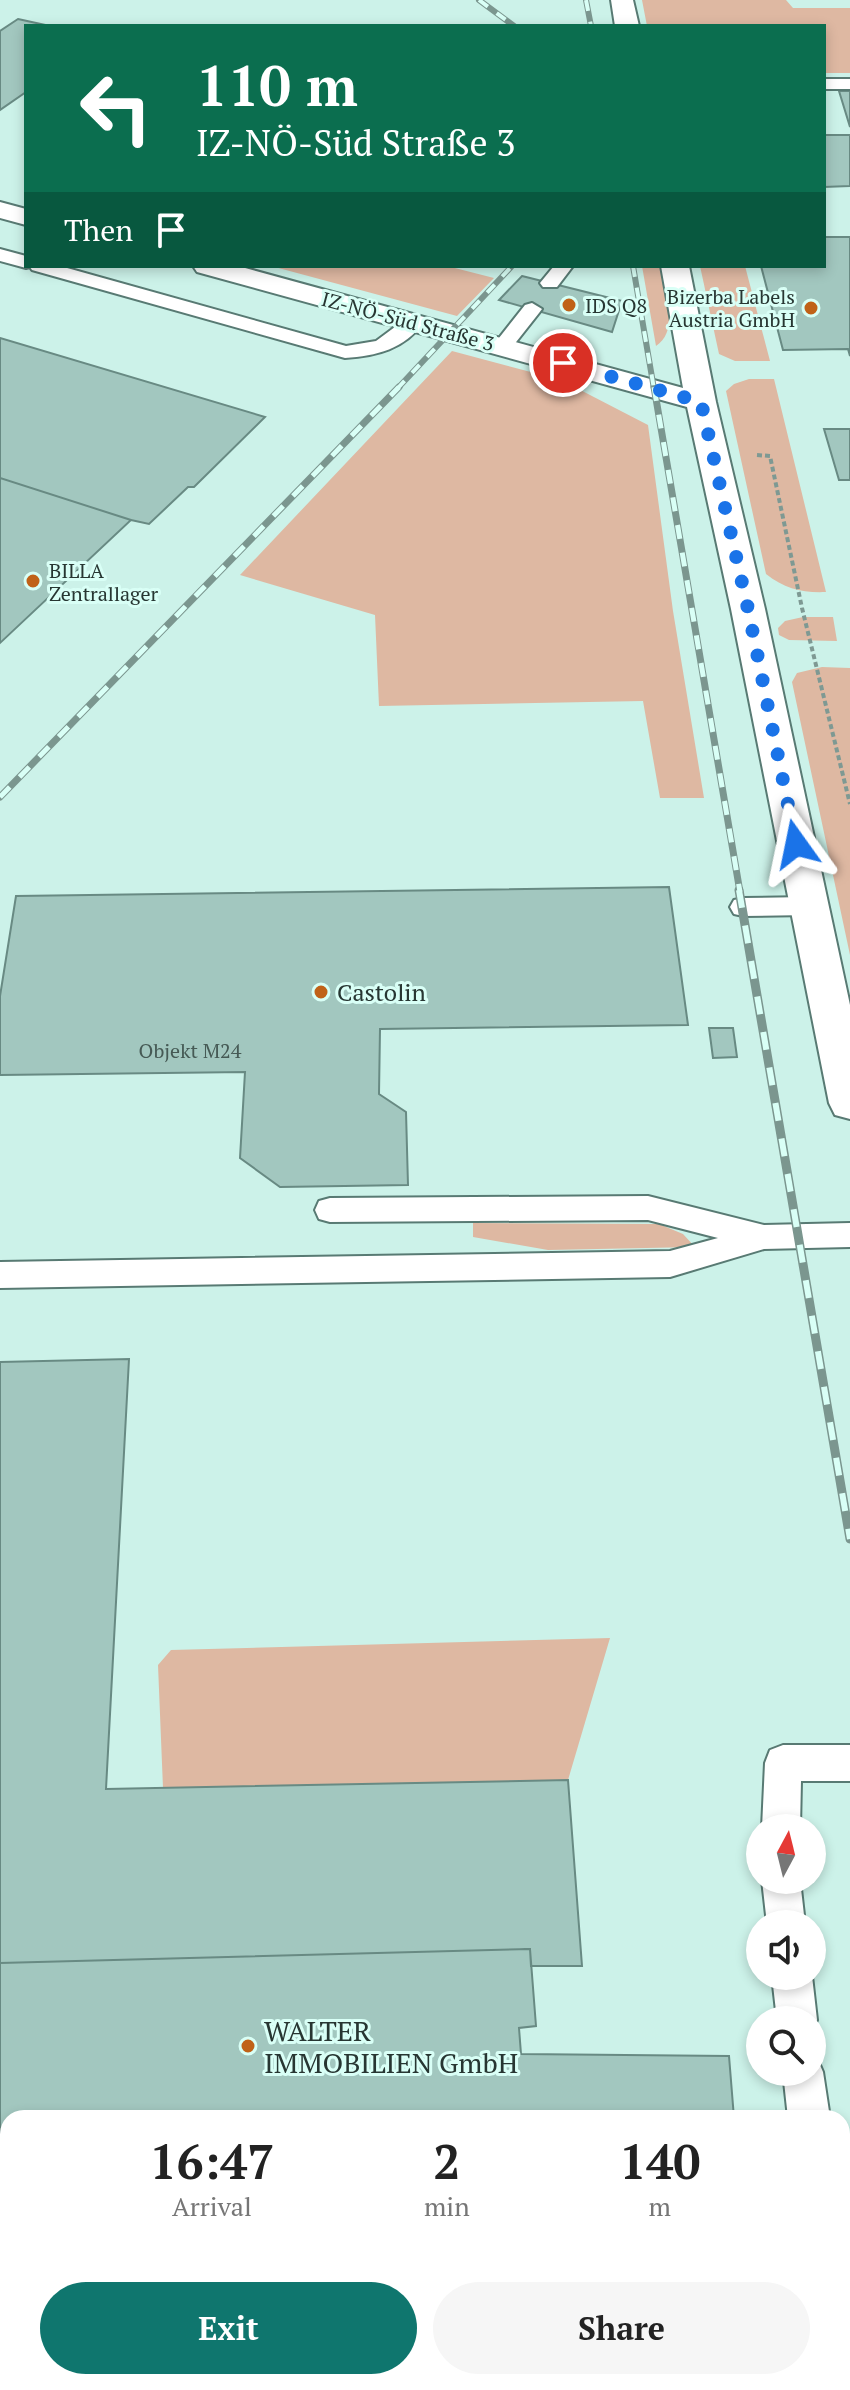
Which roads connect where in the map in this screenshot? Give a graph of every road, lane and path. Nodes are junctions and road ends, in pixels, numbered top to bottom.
1 (622, 0) edge
2 (627, 24) edge
3 (826, 84) edge
4 (850, 84) edge
5 (0, 210) edge
6 (24, 216) edge
7 (0, 255) edge
8 (24, 261) edge
9 (46, 268) edge
10 (214, 268) edge
11 (562, 268) edge
12 (675, 268) edge
13 (550, 283) dead end
14 (532, 309) dead end
15 (414, 322) junction
16 (502, 347) junction
17 (701, 402) junction
18 (713, 451) junction
19 (850, 804) edge
20 (809, 906) junction
21 (743, 907) dead end
22 (850, 1103) edge
23 (330, 1210) dead end
24 (850, 1235) edge
25 (764, 1237) junction
26 (0, 1275) edge
27 (850, 1763) edge
28 (781, 1814) edge
29 (805, 2086) edge
30 (808, 2110) edge

1 - 2 street
3 - 4 lane
5 - 6 street
7 - 8 lane
9 - 15 lane
10 - 15 street, IZ-NÖ-Süd Straße 3
11 - 13 lane
12 - 17 street
14 - 16 lane
15 - 16 street, IZ-NÖ-Süd Straße 3
16 - 17 street, IZ-NÖ-Süd Straße 3
17 - 18 street
18 - 19 path
18 - 20 street
20 - 21 lane
20 - 22 street
23 - 25 lane
24 - 25 lane
25 - 26 lane
27 - 28 lane
29 - 30 lane

